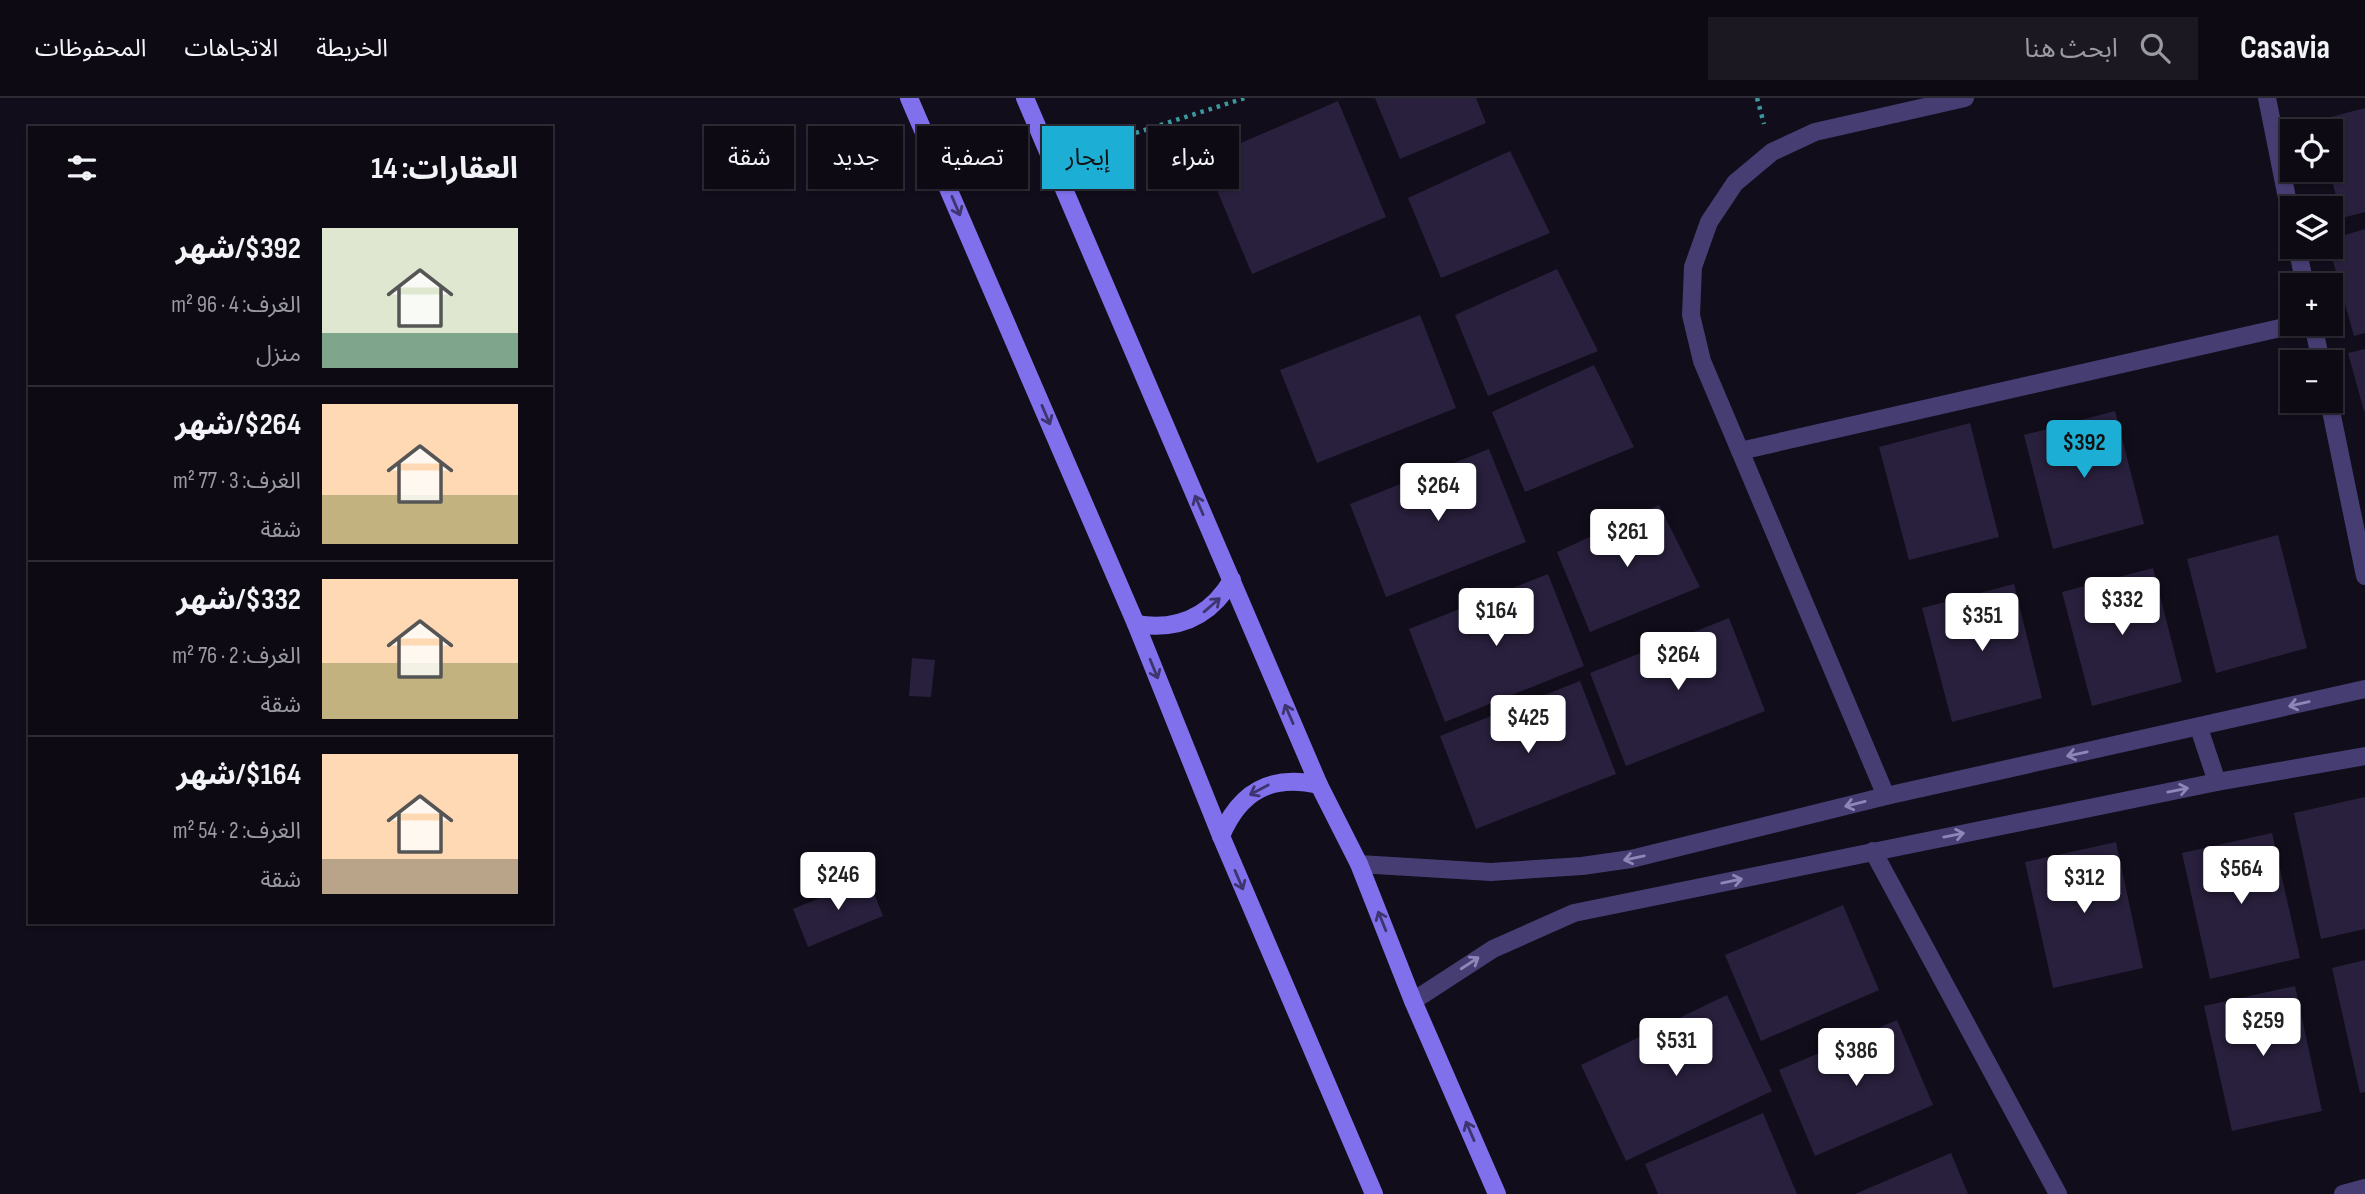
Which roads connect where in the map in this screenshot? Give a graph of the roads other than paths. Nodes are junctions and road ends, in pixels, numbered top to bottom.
1 (909, 98) edge
2 (1025, 98) edge
3 (1965, 98) edge
4 (2267, 98) edge
5 (2287, 196) edge
6 (2280, 328) edge
7 (2331, 413) edge
8 (1740, 451) junction
9 (2365, 576) edge
10 (1232, 580) junction
11 (1136, 624) junction
12 (2365, 689) edge
13 (2199, 728) junction
14 (2365, 756) edge
15 (2217, 782) junction
16 (1319, 785) junction
17 (1886, 796) junction
18 (1220, 836) junction
19 (1873, 851) junction
20 (1359, 864) junction
21 (1413, 1001) junction
22 (2365, 1188) edge
23 (1374, 1194) edge
24 (1497, 1194) edge
25 (2058, 1194) edge
26 (2343, 1194) edge

1 -> 11 street
10 -> 2 street
3 - 8 street
4 - 5 street
6 - 8 street
7 - 9 street
8 - 17 street
11 -> 10 street
16 -> 10 street
11 -> 18 street
12 -> 13 street
13 - 15 street
13 -> 17 street
14 - 15 street
19 -> 15 street
16 -> 18 street
16 - 20 street
17 -> 20 street
18 -> 23 street
21 -> 19 street
19 - 25 street
21 -> 20 street
24 -> 21 street
22 - 26 street

